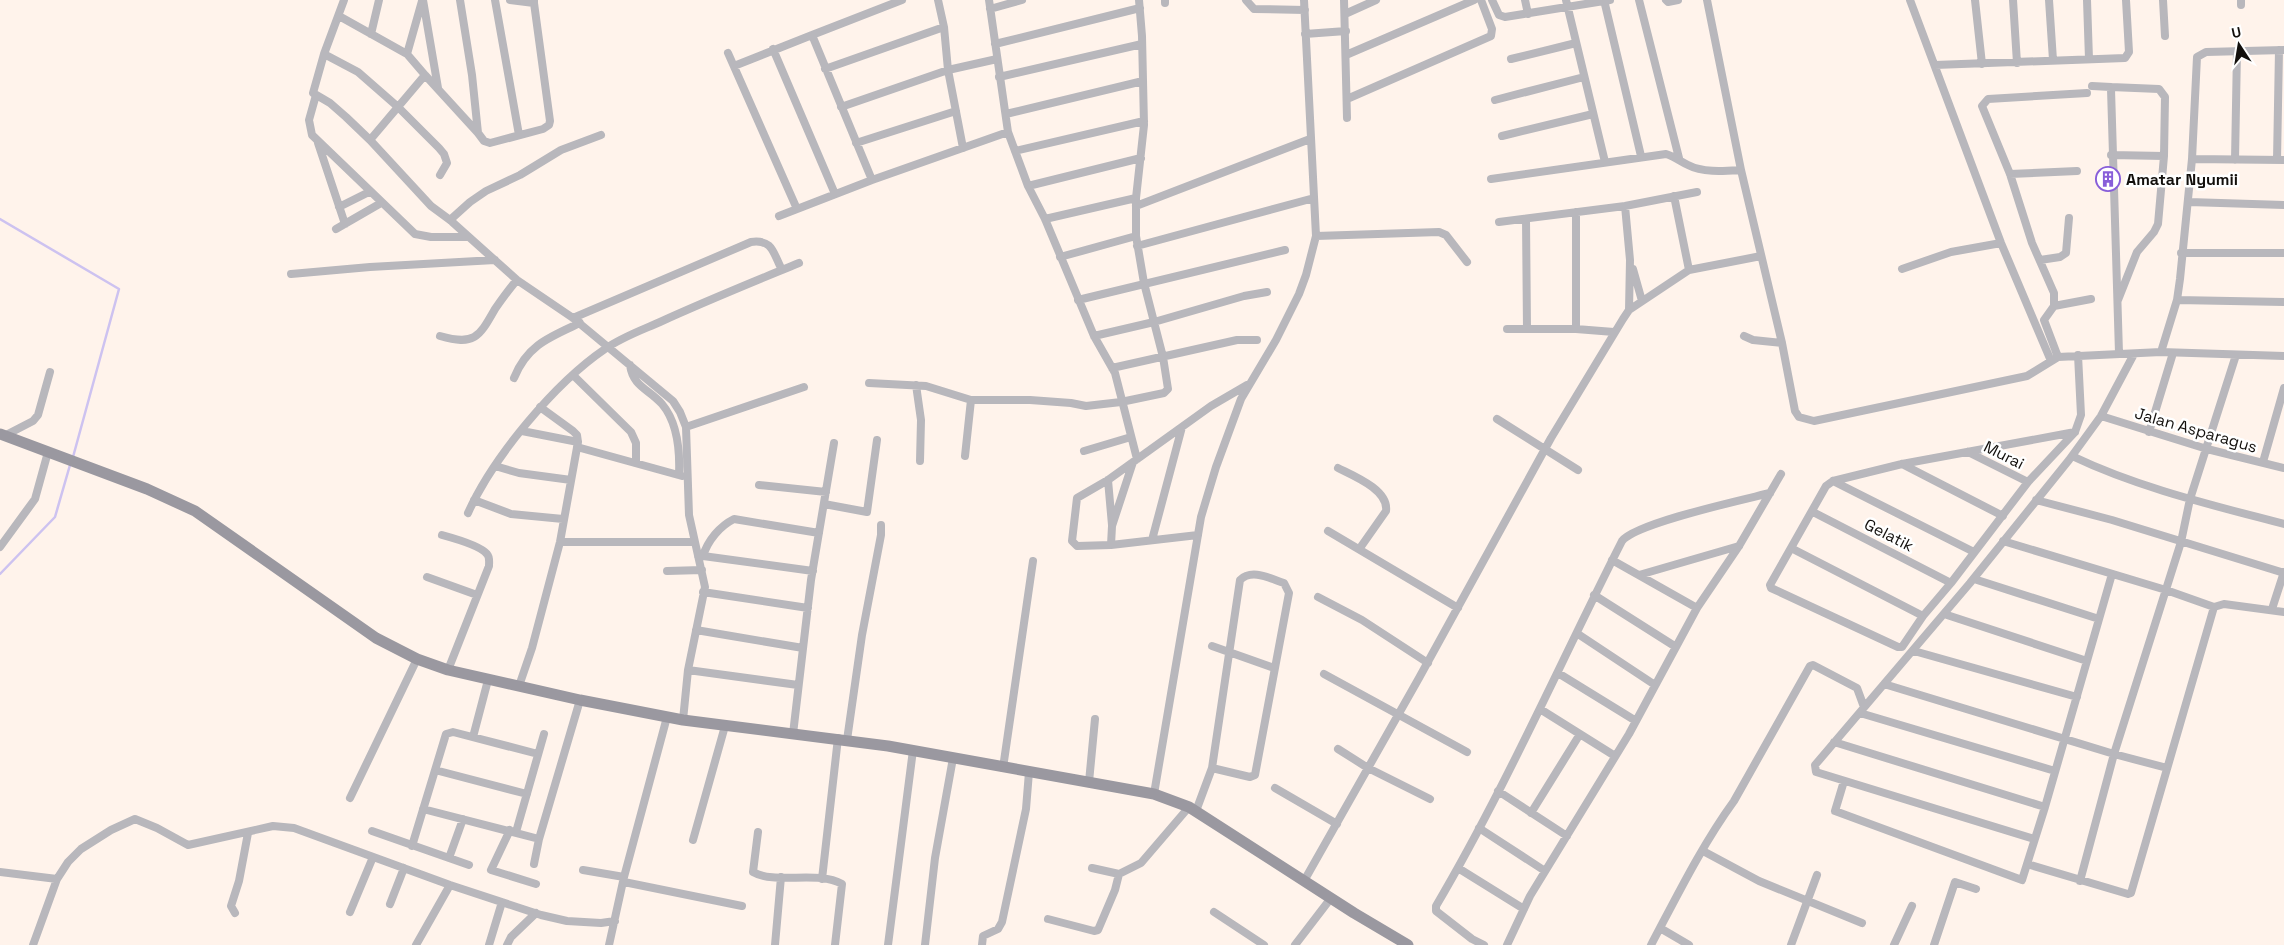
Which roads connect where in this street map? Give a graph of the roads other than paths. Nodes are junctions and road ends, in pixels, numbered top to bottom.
1 (344, 0) edge
2 (380, 0) edge
3 (423, 0) edge
4 (460, 0) edge
5 (495, 0) edge
6 (510, 0) edge
7 (902, 0) edge
8 (938, 0) edge
9 (1022, 0) edge
10 (1246, 0) edge
11 (1304, 0) edge
12 (1344, 0) edge
13 (1376, 0) edge
14 (1474, 0) edge
15 (1481, 0) edge
16 (1492, 0) edge
17 (1525, 0) edge
18 (1606, 0) edge
19 (1639, 0) edge
20 (1666, 0) edge
21 (1678, 0) edge
22 (1707, 0) edge
23 (1715, 0) edge
24 (1910, 0) edge
25 (1975, 0) edge
26 (2013, 0) edge
27 (2049, 0) edge
28 (2087, 0) edge
29 (2126, 0) edge
30 (2163, 0) edge
31 (534, 2) edge
32 (989, 4) edge
33 (1139, 4) edge
34 (1567, 4) edge
35 (1304, 10) junction
36 (1345, 14) junction
37 (1528, 14) junction
38 (339, 16) junction
39 (944, 26) junction
40 (1346, 31) junction
41 (371, 34) junction
42 (1305, 34) junction
43 (812, 35) junction
44 (2165, 36) dead end
45 (1576, 43) junction
46 (995, 44) junction
47 (1142, 44) junction
48 (772, 49) junction
49 (2281, 50) edge
50 (2237, 51) junction
51 (728, 53) dead end
52 (324, 54) junction
53 (407, 54) junction
54 (1346, 55) junction
55 (997, 59) junction
56 (1511, 59) dead end
57 (2053, 60) junction
58 (2089, 60) junction
59 (2017, 63) junction
60 (1982, 64) junction
61 (1935, 65) junction
62 (734, 66) junction
63 (825, 69) junction
64 (948, 70) junction
65 (425, 75) junction
66 (999, 77) junction
67 (1584, 77) junction
68 (1143, 81) junction
69 (438, 88) junction
70 (2111, 88) junction
71 (316, 95) junction
72 (1347, 99) junction
73 (1495, 100) dead end
74 (398, 107) junction
75 (841, 107) junction
76 (956, 111) junction
77 (1006, 114) junction
78 (1593, 114) junction
79 (1347, 118) dead end
80 (1144, 121) junction
81 (1008, 132) junction
82 (478, 133) junction
83 (519, 135) junction
84 (601, 135) dead end
85 (1502, 136) dead end
86 (1310, 139) junction
87 (370, 140) junction
88 (318, 141) junction
89 (856, 144) junction
90 (963, 148) junction
91 (1016, 151) junction
92 (2111, 155) junction
93 (1641, 156) junction
94 (2164, 156) junction
95 (1141, 158) junction
96 (1679, 158) junction
97 (2192, 159) junction
98 (2236, 160) junction
99 (2280, 160) edge
100 (1605, 162) junction
101 (1741, 170) junction
102 (2077, 171) dead end
103 (2010, 174) junction
104 (440, 175) dead end
105 (1491, 179) dead end
106 (872, 180) junction
107 (1028, 186) junction
108 (369, 192) junction
109 (1697, 192) dead end
110 (835, 194) junction
111 (1674, 196) junction
112 (1314, 198) junction
113 (1136, 202) junction
114 (2188, 202) junction
115 (381, 203) junction
116 (2284, 205) edge
117 (1625, 206) junction
118 (338, 207) junction
119 (797, 209) junction
120 (1576, 212) junction
121 (779, 216) dead end
122 (2069, 218) dead end
123 (1045, 219) junction
124 (1526, 219) junction
125 (450, 220) junction
126 (1499, 222) dead end
127 (345, 224) junction
128 (336, 229) dead end
129 (468, 236) junction
130 (1136, 236) junction
131 (1316, 236) junction
132 (2001, 243) junction
133 (1137, 246) junction
134 (1285, 250) dead end
135 (2284, 253) edge
136 (2181, 254) junction
137 (1761, 256) junction
138 (1060, 257) junction
139 (495, 260) junction
140 (1630, 260) junction
141 (2040, 260) junction
142 (1467, 262) dead end
143 (799, 263) dead end
144 (1902, 269) dead end
145 (782, 270) junction
146 (1689, 270) junction
147 (291, 274) dead end
148 (517, 280) junction
149 (1144, 283) junction
150 (1268, 292) dead end
151 (2091, 299) dead end
152 (1078, 300) junction
153 (2118, 300) junction
154 (2177, 300) junction
155 (1642, 301) junction
156 (2284, 302) edge
157 (2054, 306) junction
158 (1629, 310) junction
159 (573, 318) junction
160 (1154, 322) junction
161 (580, 323) junction
162 (1507, 329) dead end
163 (1526, 329) junction
164 (1576, 329) junction
165 (1614, 332) junction
166 (440, 336) dead end
167 (1094, 336) junction
168 (1744, 336) dead end
169 (1257, 340) dead end
170 (1782, 343) junction
171 (609, 346) junction
172 (2161, 352) junction
173 (2119, 353) junction
174 (2173, 353) junction
175 (2134, 354) junction
176 (2078, 355) junction
177 (2236, 355) junction
178 (2284, 356) edge
179 (1163, 357) junction
180 (2055, 359) junction
181 (630, 365) junction
182 (1112, 368) junction
183 (50, 372) dead end
184 (574, 376) junction
185 (514, 378) dead end
186 (869, 383) dead end
187 (1250, 384) junction
188 (916, 385) junction
189 (804, 388) dead end
190 (2284, 388) edge
191 (971, 400) junction
192 (1121, 402) junction
193 (540, 407) junction
194 (2101, 416) junction
195 (1497, 419) dead end
196 (1182, 427) junction
197 (686, 428) junction
198 (522, 431) junction
199 (2075, 432) junction
200 (2148, 432) junction
201 (2, 435) edge
202 (1131, 438) junction
203 (877, 440) dead end
204 (834, 443) dead end
205 (1548, 444) junction
206 (578, 445) junction
207 (2207, 449) junction
208 (1084, 451) dead end
209 (1968, 452) junction
210 (50, 453) junction
211 (965, 456) dead end
212 (2072, 456) junction
213 (920, 461) dead end
214 (1135, 461) junction
215 (2263, 462) junction
216 (636, 463) junction
217 (1902, 464) junction
218 (494, 466) junction
219 (1338, 468) dead end
220 (2284, 468) edge
221 (1578, 470) dead end
222 (1781, 474) dead end
223 (683, 476) junction
224 (571, 480) junction
225 (1108, 480) junction
226 (1833, 481) junction
227 (2028, 482) junction
228 (759, 486) dead end
229 (826, 492) junction
230 (1770, 493) junction
231 (2190, 499) junction
232 (474, 500) junction
233 (2036, 500) junction
234 (824, 504) junction
235 (1813, 512) junction
236 (468, 513) dead end
237 (2003, 516) junction
238 (563, 519) junction
239 (2284, 524) edge
240 (880, 525) dead end
241 (1112, 526) junction
242 (1328, 531) dead end
243 (819, 533) junction
244 (442, 535) dead end
245 (1198, 535) junction
246 (1152, 540) junction
247 (2003, 541) junction
248 (560, 542) junction
249 (694, 542) junction
250 (2181, 542) junction
251 (1111, 545) junction
252 (0, 546) edge
253 (1739, 546) junction
254 (1360, 548) junction
255 (1792, 548) junction
256 (1974, 552) junction
257 (701, 556) junction
258 (1612, 560) junction
259 (1034, 562) dead end
260 (702, 570) junction
261 (667, 571) dead end
262 (813, 571) junction
263 (2284, 573) edge
264 (2112, 574) junction
265 (1639, 575) junction
266 (426, 577) dead end
267 (1974, 579) junction
268 (1951, 583) junction
269 (2166, 590) junction
270 (703, 592) junction
271 (478, 595) junction
272 (1594, 595) junction
273 (1318, 597) dead end
274 (2214, 607) junction
275 (808, 608) junction
276 (1458, 608) junction
277 (1697, 608) junction
278 (2272, 609) junction
279 (2284, 612) edge
280 (1944, 614) junction
281 (1923, 616) junction
282 (2099, 619) junction
283 (696, 630) junction
284 (1578, 634) junction
285 (1212, 646) dead end
286 (1676, 647) junction
287 (803, 648) junction
288 (1228, 650) junction
289 (1914, 651) junction
290 (417, 659) junction
291 (2087, 661) junction
292 (1428, 663) junction
293 (1274, 668) junction
294 (448, 670) junction
295 (688, 670) junction
296 (1558, 673) junction
297 (1324, 674) dead end
298 (488, 680) junction
299 (1884, 684) junction
300 (798, 685) junction
301 (1655, 685) junction
302 (519, 686) junction
303 (2077, 697) junction
304 (580, 700) junction
305 (1540, 709) junction
306 (1862, 710) junction
307 (1398, 715) junction
308 (667, 717) junction
309 (1095, 719) dead end
310 (683, 720) junction
311 (1636, 721) junction
312 (725, 726) junction
313 (544, 734) dead end
314 (793, 734) junction
315 (1580, 734) junction
316 (473, 737) junction
317 (2065, 738) junction
318 (842, 739) junction
319 (1834, 742) junction
320 (1338, 749) dead end
321 (913, 750) junction
322 (1468, 752) dead end
323 (538, 754) junction
324 (2114, 754) junction
325 (1615, 756) junction
326 (953, 758) junction
327 (1003, 768) junction
328 (1212, 768) junction
329 (1368, 768) junction
330 (2167, 768) junction
331 (435, 770) junction
332 (2055, 771) junction
333 (1029, 772) junction
334 (1844, 781) junction
335 (1089, 782) junction
336 (1275, 788) dead end
337 (1498, 791) junction
338 (527, 794) junction
339 (1154, 794) junction
340 (350, 798) dead end
341 (1430, 799) dead end
342 (2045, 807) junction
343 (424, 809) junction
344 (1192, 809) junction
345 (1531, 813) junction
346 (463, 819) junction
347 (1337, 824) junction
348 (1479, 828) junction
349 (372, 831) dead end
350 (513, 831) junction
351 (758, 832) dead end
352 (248, 833) junction
353 (1567, 836) junction
354 (539, 838) junction
355 (2034, 838) junction
356 (693, 840) dead end
357 (412, 846) junction
358 (1703, 851) junction
359 (373, 857) junction
360 (449, 858) junction
361 (534, 864) dead end
362 (2027, 864) junction
363 (469, 865) dead end
364 (404, 868) junction
365 (1092, 868) dead end
366 (1458, 868) junction
367 (583, 870) dead end
368 (1545, 871) junction
369 (0, 872) edge
370 (1119, 874) junction
371 (1817, 875) dead end
372 (781, 877) junction
373 (822, 878) junction
374 (57, 879) junction
375 (624, 879) junction
376 (1304, 881) junction
377 (2080, 881) junction
378 (536, 884) dead end
379 (450, 885) junction
380 (1976, 889) dead end
381 (1331, 898) junction
382 (1806, 901) junction
383 (502, 902) junction
384 (390, 904) dead end
385 (742, 906) dead end
386 (1912, 906) dead end
387 (1524, 909) junction
388 (235, 912) dead end
389 (350, 912) dead end
390 (1214, 912) dead end
391 (536, 913) junction
392 (1048, 919) dead end
393 (615, 921) junction
394 (1862, 923) dead end
395 (1660, 928) junction
396 (1469, 942) edge
397 (33, 945) edge
398 (416, 945) edge
399 (488, 945) edge
400 (507, 945) edge
401 (609, 945) edge
402 (775, 945) edge
403 (835, 945) edge
404 (888, 945) edge
405 (925, 945) edge
406 (982, 945) edge
407 (1264, 945) edge
408 (1295, 945) edge
409 (1408, 945) edge
410 (1484, 945) edge
411 (1507, 945) edge
412 (1651, 945) edge
413 (1689, 945) edge
414 (1793, 945) edge
415 (1894, 945) edge
416 (1934, 945) edge

1 - 38 street
2 - 41 street
3 - 53 street
3 - 69 street
4 - 82 street
5 - 83 street
6 - 31 street
7 - 43 street
8 - 39 street
9 - 32 street
10 - 35 street
11 - 35 street
12 - 36 street
13 - 36 street
14 - 54 street
15 - 72 street
16 - 37 street
17 - 37 street
18 - 34 street
18 - 93 street
19 - 96 street
20 - 21 street
22 - 23 street
22 - 101 street
24 - 61 street
25 - 60 street
26 - 59 street
27 - 57 street
28 - 58 street
29 - 58 street
30 - 44 street
31 - 83 street
32 - 46 street
33 - 46 street
33 - 47 street
34 - 37 street
34 - 45 street
35 - 42 street
36 - 40 street
38 - 41 street
38 - 52 street
39 - 63 street
39 - 64 street
40 - 42 street
40 - 54 street
41 - 53 street
42 - 86 street
43 - 48 street
43 - 63 street
45 - 56 street
45 - 67 street
46 - 55 street
47 - 66 street
47 - 68 street
48 - 62 street
48 - 110 street
49 - 50 street
49 - 99 street
50 - 97 street
50 - 98 street
51 - 62 street
52 - 71 street
52 - 74 street
53 - 65 street
54 - 72 street
55 - 64 street
55 - 66 street
57 - 58 street
57 - 59 street
59 - 60 street
60 - 61 street
61 - 132 street
62 - 119 street
63 - 75 street
64 - 75 street
64 - 76 street
65 - 69 street
65 - 74 street
66 - 77 street
67 - 73 street
67 - 78 street
68 - 77 street
68 - 80 street
69 - 82 street
70 - 92 street
70 - 94 street
70 - 103 street
71 - 87 street
71 - 88 street
72 - 79 street
74 - 87 street
74 - 104 street
75 - 89 street
76 - 89 street
76 - 90 street
77 - 81 street
78 - 85 street
78 - 100 street
80 - 91 street
80 - 95 street
81 - 90 street
81 - 91 street
82 - 83 street
84 - 125 street
86 - 112 street
86 - 113 street
87 - 125 street
88 - 108 street
88 - 118 street
89 - 106 street
90 - 106 street
91 - 107 street
92 - 94 street
92 - 153 street
93 - 96 street
93 - 100 street
94 - 153 street
95 - 107 street
95 - 113 street
96 - 101 street
97 - 98 street
97 - 114 street
98 - 99 street
100 - 105 street
101 - 137 street
102 - 103 street
103 - 141 street
106 - 110 street
107 - 123 street
108 - 115 street
108 - 118 street
109 - 111 street
110 - 119 street
111 - 117 street
111 - 146 street
112 - 131 street
112 - 133 street
113 - 123 street
113 - 130 street
114 - 116 street
114 - 136 street
115 - 127 street
115 - 129 street
117 - 120 street
117 - 140 street
118 - 127 street
119 - 121 street
120 - 124 street
120 - 164 street
122 - 141 street
123 - 138 street
124 - 126 street
124 - 163 street
125 - 129 street
127 - 128 street
129 - 139 street
130 - 133 street
130 - 138 street
131 - 142 street
131 - 187 street
132 - 144 street
132 - 180 street
133 - 149 street
134 - 149 street
135 - 136 street
136 - 154 street
137 - 146 street
137 - 170 street
138 - 152 street
139 - 147 street
139 - 148 street
140 - 155 street
140 - 158 street
141 - 157 street
143 - 145 street
145 - 159 street
145 - 171 street
146 - 155 street
148 - 159 street
148 - 166 street
149 - 152 street
149 - 160 street
150 - 160 street
151 - 157 street
152 - 167 street
153 - 173 street
154 - 156 street
154 - 172 street
155 - 158 street
157 - 180 street
158 - 165 street
159 - 161 street
160 - 167 street
160 - 179 street
161 - 171 street
161 - 185 street
162 - 163 street
163 - 164 street
164 - 165 street
165 - 205 street
167 - 182 street
168 - 170 street
169 - 179 street
170 - 180 street
171 - 181 street
171 - 184 street
172 - 174 street
172 - 175 street
173 - 175 street
173 - 176 street
174 - 177 street
174 - 200 street
175 - 194 street
176 - 180 street
176 - 199 street
177 - 178 street
177 - 207 street
179 - 182 street
179 - 192 street
181 - 197 street
181 - 223 street
182 - 192 street
183 - 201 street
184 - 193 street
184 - 216 street
186 - 188 street
187 - 196 street
187 - 245 street
188 - 191 street
188 - 213 street
189 - 197 street
190 - 215 street
191 - 192 street
191 - 211 street
192 - 202 street
193 - 198 street
193 - 206 street
194 - 200 street, Jalan Asparagus
194 - 212 street
195 - 205 street
196 - 214 street
196 - 246 street
197 - 223 street
198 - 206 street
198 - 218 street
199 - 209 street
199 - 227 street
200 - 207 street, Jalan Asparagus
201 - 210 main road
202 - 208 street
202 - 214 street
203 - 234 street
204 - 229 street
205 - 221 street
205 - 276 street
206 - 216 street
206 - 224 street
207 - 215 street, Jalan Asparagus
207 - 231 street
209 - 217 street
209 - 227 street, Murai
210 - 252 street
210 - 290 main road
212 - 231 street
212 - 233 street
214 - 225 street
214 - 241 street
215 - 220 street, Jalan Asparagus
216 - 223 street
217 - 226 street
217 - 237 street
218 - 224 street
218 - 232 street
219 - 254 street
222 - 230 street
223 - 249 street
224 - 238 street
225 - 241 street
225 - 251 street
226 - 235 street
226 - 256 street
227 - 237 street
228 - 229 street
229 - 234 street
230 - 253 street
230 - 258 street
231 - 239 street
231 - 250 street
232 - 236 street
232 - 238 street
233 - 247 street
233 - 250 street
234 - 243 street
235 - 255 street
235 - 268 street, Gelatik
237 - 256 street
238 - 248 street
240 - 318 street
241 - 251 street
242 - 254 street
243 - 257 street
243 - 262 street
244 - 271 street
245 - 246 street
245 - 339 street
246 - 251 street
247 - 264 street
247 - 267 street
248 - 249 street
248 - 302 street
249 - 257 street
250 - 263 street
250 - 269 street
253 - 265 street
253 - 277 street
254 - 276 street
255 - 281 street
255 - 281 street
256 - 268 street
257 - 260 street
257 - 262 street
258 - 265 street
258 - 272 street
259 - 327 street
260 - 261 street
260 - 270 street
262 - 275 street
263 - 278 street
264 - 269 street
264 - 282 street
265 - 277 street
266 - 271 street
267 - 280 street
267 - 282 street
268 - 281 street
269 - 274 street
269 - 324 street
270 - 275 street
270 - 283 street
271 - 294 street
272 - 284 street
272 - 286 street
273 - 292 street
274 - 278 street
274 - 330 street
275 - 287 street
276 - 292 street
277 - 286 street
278 - 279 street
280 - 289 street
280 - 291 street
282 - 291 street
283 - 287 street
283 - 295 street
284 - 296 street
284 - 301 street
285 - 288 street
286 - 301 street
287 - 300 street
288 - 293 street
288 - 293 street
288 - 328 street
289 - 299 street
289 - 303 street
290 - 294 main road
290 - 340 street
291 - 303 street
292 - 307 street
293 - 328 street
294 - 298 main road
295 - 300 street
295 - 310 street
296 - 305 street
296 - 311 street
297 - 307 street
298 - 302 main road
298 - 316 street
299 - 306 street
299 - 317 street
300 - 314 street
301 - 311 street
302 - 304 main road
303 - 317 street
304 - 308 main road
304 - 354 street
305 - 315 street
305 - 337 street
306 - 319 street
306 - 332 street
306 - 358 street
307 - 322 street
307 - 329 street
308 - 310 main road
308 - 375 street
309 - 335 street
310 - 312 main road
311 - 325 street
312 - 314 main road
312 - 356 street
313 - 323 street
314 - 318 main road
315 - 325 street
315 - 345 street
316 - 323 street
316 - 331 street
317 - 324 street
317 - 332 street
318 - 321 main road
318 - 373 street
319 - 334 street
319 - 342 street
320 - 329 street
321 - 326 main road
321 - 404 street
323 - 338 street
324 - 330 street
324 - 377 street
325 - 353 street
326 - 327 main road
326 - 405 street
327 - 333 main road
328 - 344 street
329 - 341 street
329 - 347 street
330 - 377 street
331 - 338 street
331 - 343 street
332 - 342 street
333 - 335 main road
333 - 406 street
334 - 355 street
334 - 362 street
335 - 339 main road
336 - 347 street
337 - 345 street
337 - 348 street
338 - 350 street
339 - 344 main road
342 - 355 street
343 - 346 street
343 - 357 street
344 - 370 street
344 - 376 main road
345 - 353 street
346 - 350 street
346 - 360 street
347 - 376 street
348 - 366 street
348 - 368 street
349 - 357 street
350 - 354 street
350 - 378 street
351 - 372 street
352 - 359 street
352 - 374 street
352 - 388 street
353 - 368 street
354 - 361 street
355 - 362 street
357 - 360 street
358 - 382 street
358 - 395 street
359 - 364 street
359 - 389 street
360 - 363 street
362 - 377 street
364 - 379 street
364 - 384 street
365 - 370 street
366 - 387 street
366 - 396 street
367 - 375 street
368 - 387 street
369 - 374 street
370 - 392 street
371 - 382 street
372 - 373 street
372 - 402 street
373 - 403 street
374 - 397 street
375 - 385 street
375 - 393 street
376 - 381 main road
379 - 383 street
379 - 398 street
380 - 416 street
381 - 408 street
381 - 409 main road
382 - 394 street
382 - 414 street
383 - 391 street
383 - 399 street
386 - 415 street
387 - 411 street
390 - 407 street
391 - 393 street
391 - 400 street
393 - 401 street
395 - 412 street
395 - 413 street
396 - 410 street

